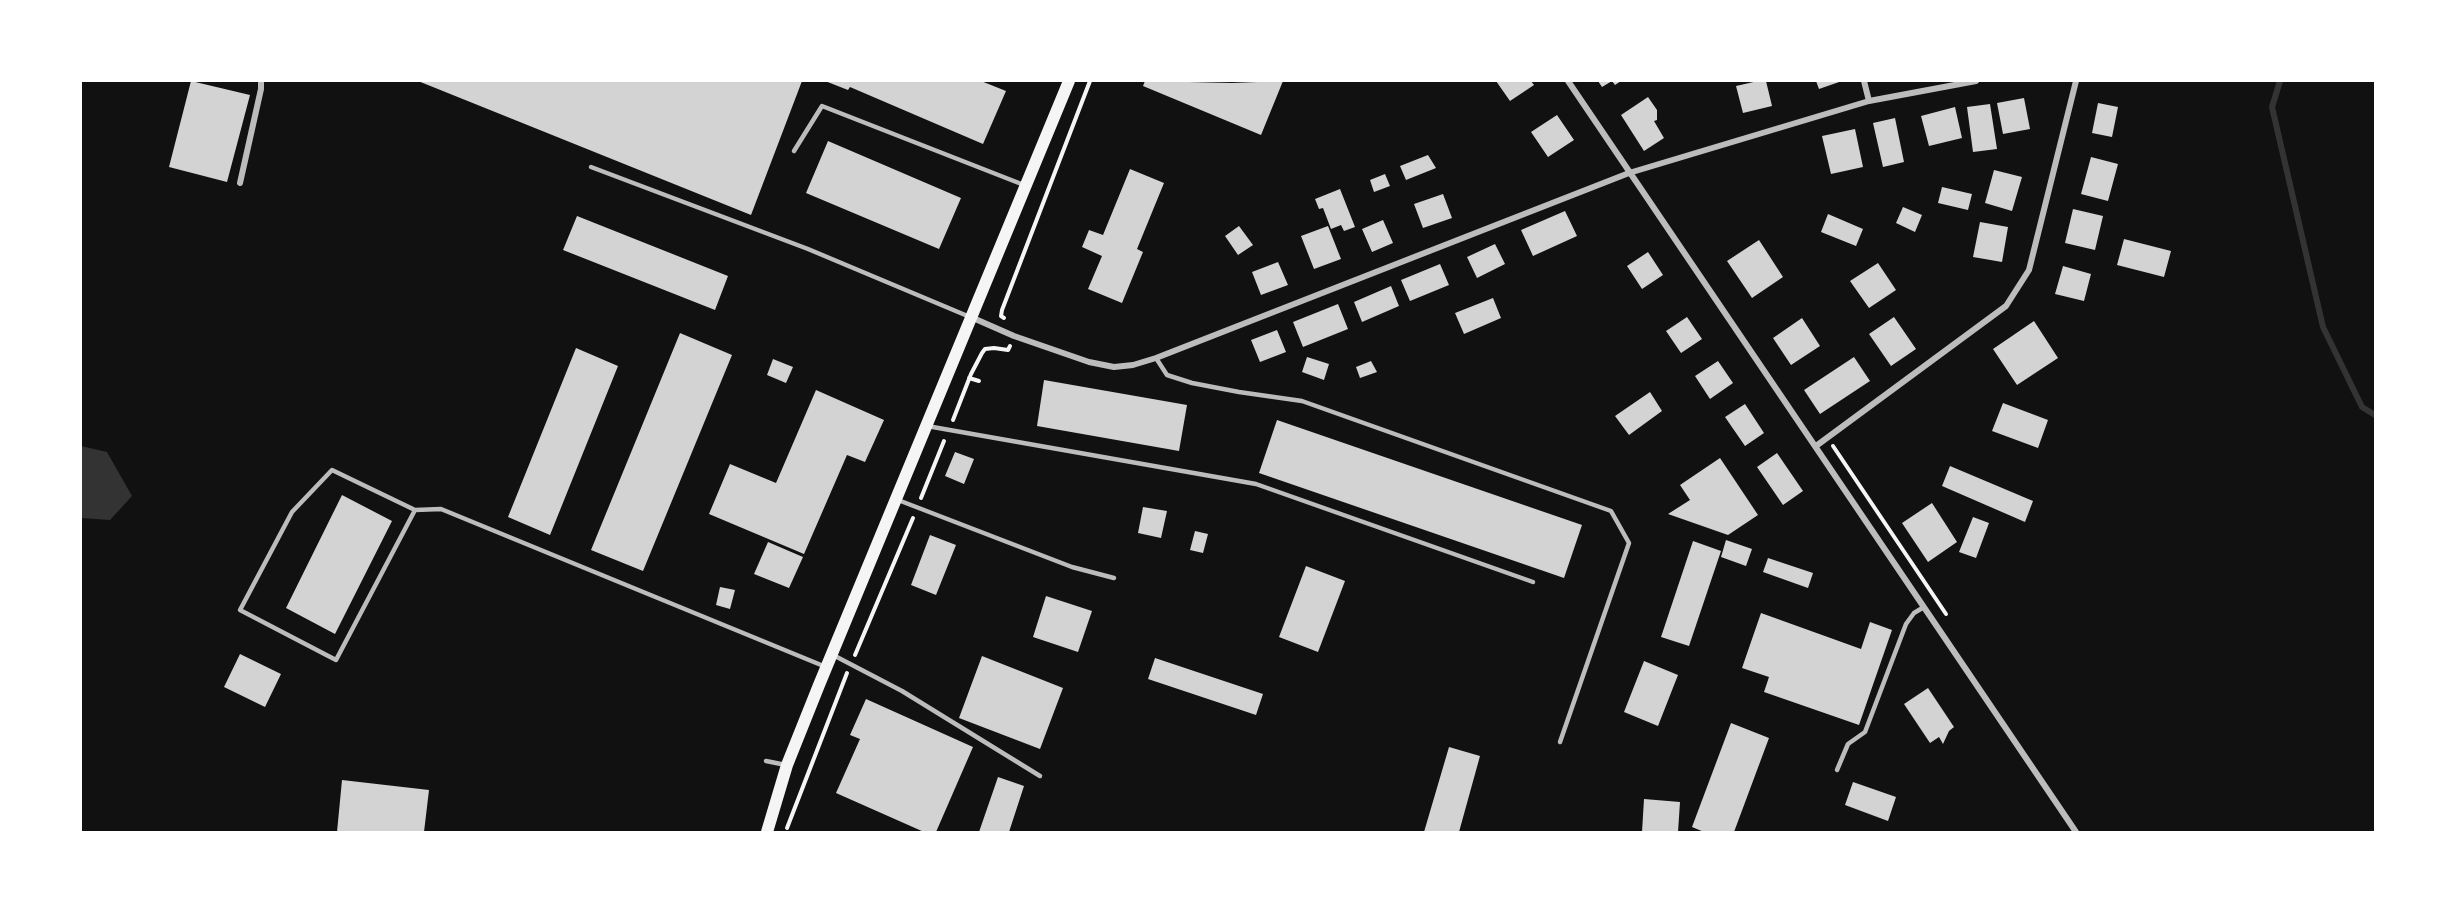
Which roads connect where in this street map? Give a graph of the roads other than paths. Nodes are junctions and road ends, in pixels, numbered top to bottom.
1 (261, 81) edge
2 (1069, 81) edge
3 (1568, 81) edge
4 (1864, 81) edge
5 (1976, 81) edge
6 (2076, 81) edge
7 (1869, 101) junction
8 (794, 151) dead end
9 (591, 167) dead end
10 (1629, 173) junction
11 (240, 183) dead end
12 (1026, 186) junction
13 (973, 318) junction
14 (1156, 358) junction
15 (927, 426) junction
16 (1816, 446) junction
17 (895, 500) junction
18 (415, 510) junction
19 (1114, 578) dead end
20 (1533, 582) dead end
21 (1924, 607) junction
22 (831, 654) junction
23 (826, 667) junction
24 (1560, 742) dead end
25 (765, 761) dead end
26 (787, 765) junction
27 (1837, 770) dead end
28 (1040, 776) dead end
29 (767, 832) edge
30 (2076, 832) edge

1 - 11 street
2 - 12 main road
3 - 10 street
4 - 7 street
5 - 7 street
6 - 16 street
7 - 10 street
8 - 12 lane
9 - 13 lane
10 - 14 street
10 - 16 street
12 - 13 main road
13 - 14 street
13 - 15 main road
14 - 24 lane
15 - 17 main road
15 - 20 lane
16 - 21 street
17 - 19 lane
17 - 22 main road
18 - 18 lane
18 - 23 lane
21 - 27 lane
21 - 30 street
22 - 23 main road
22 - 28 lane
23 - 26 main road
25 - 26 lane
26 - 29 main road

